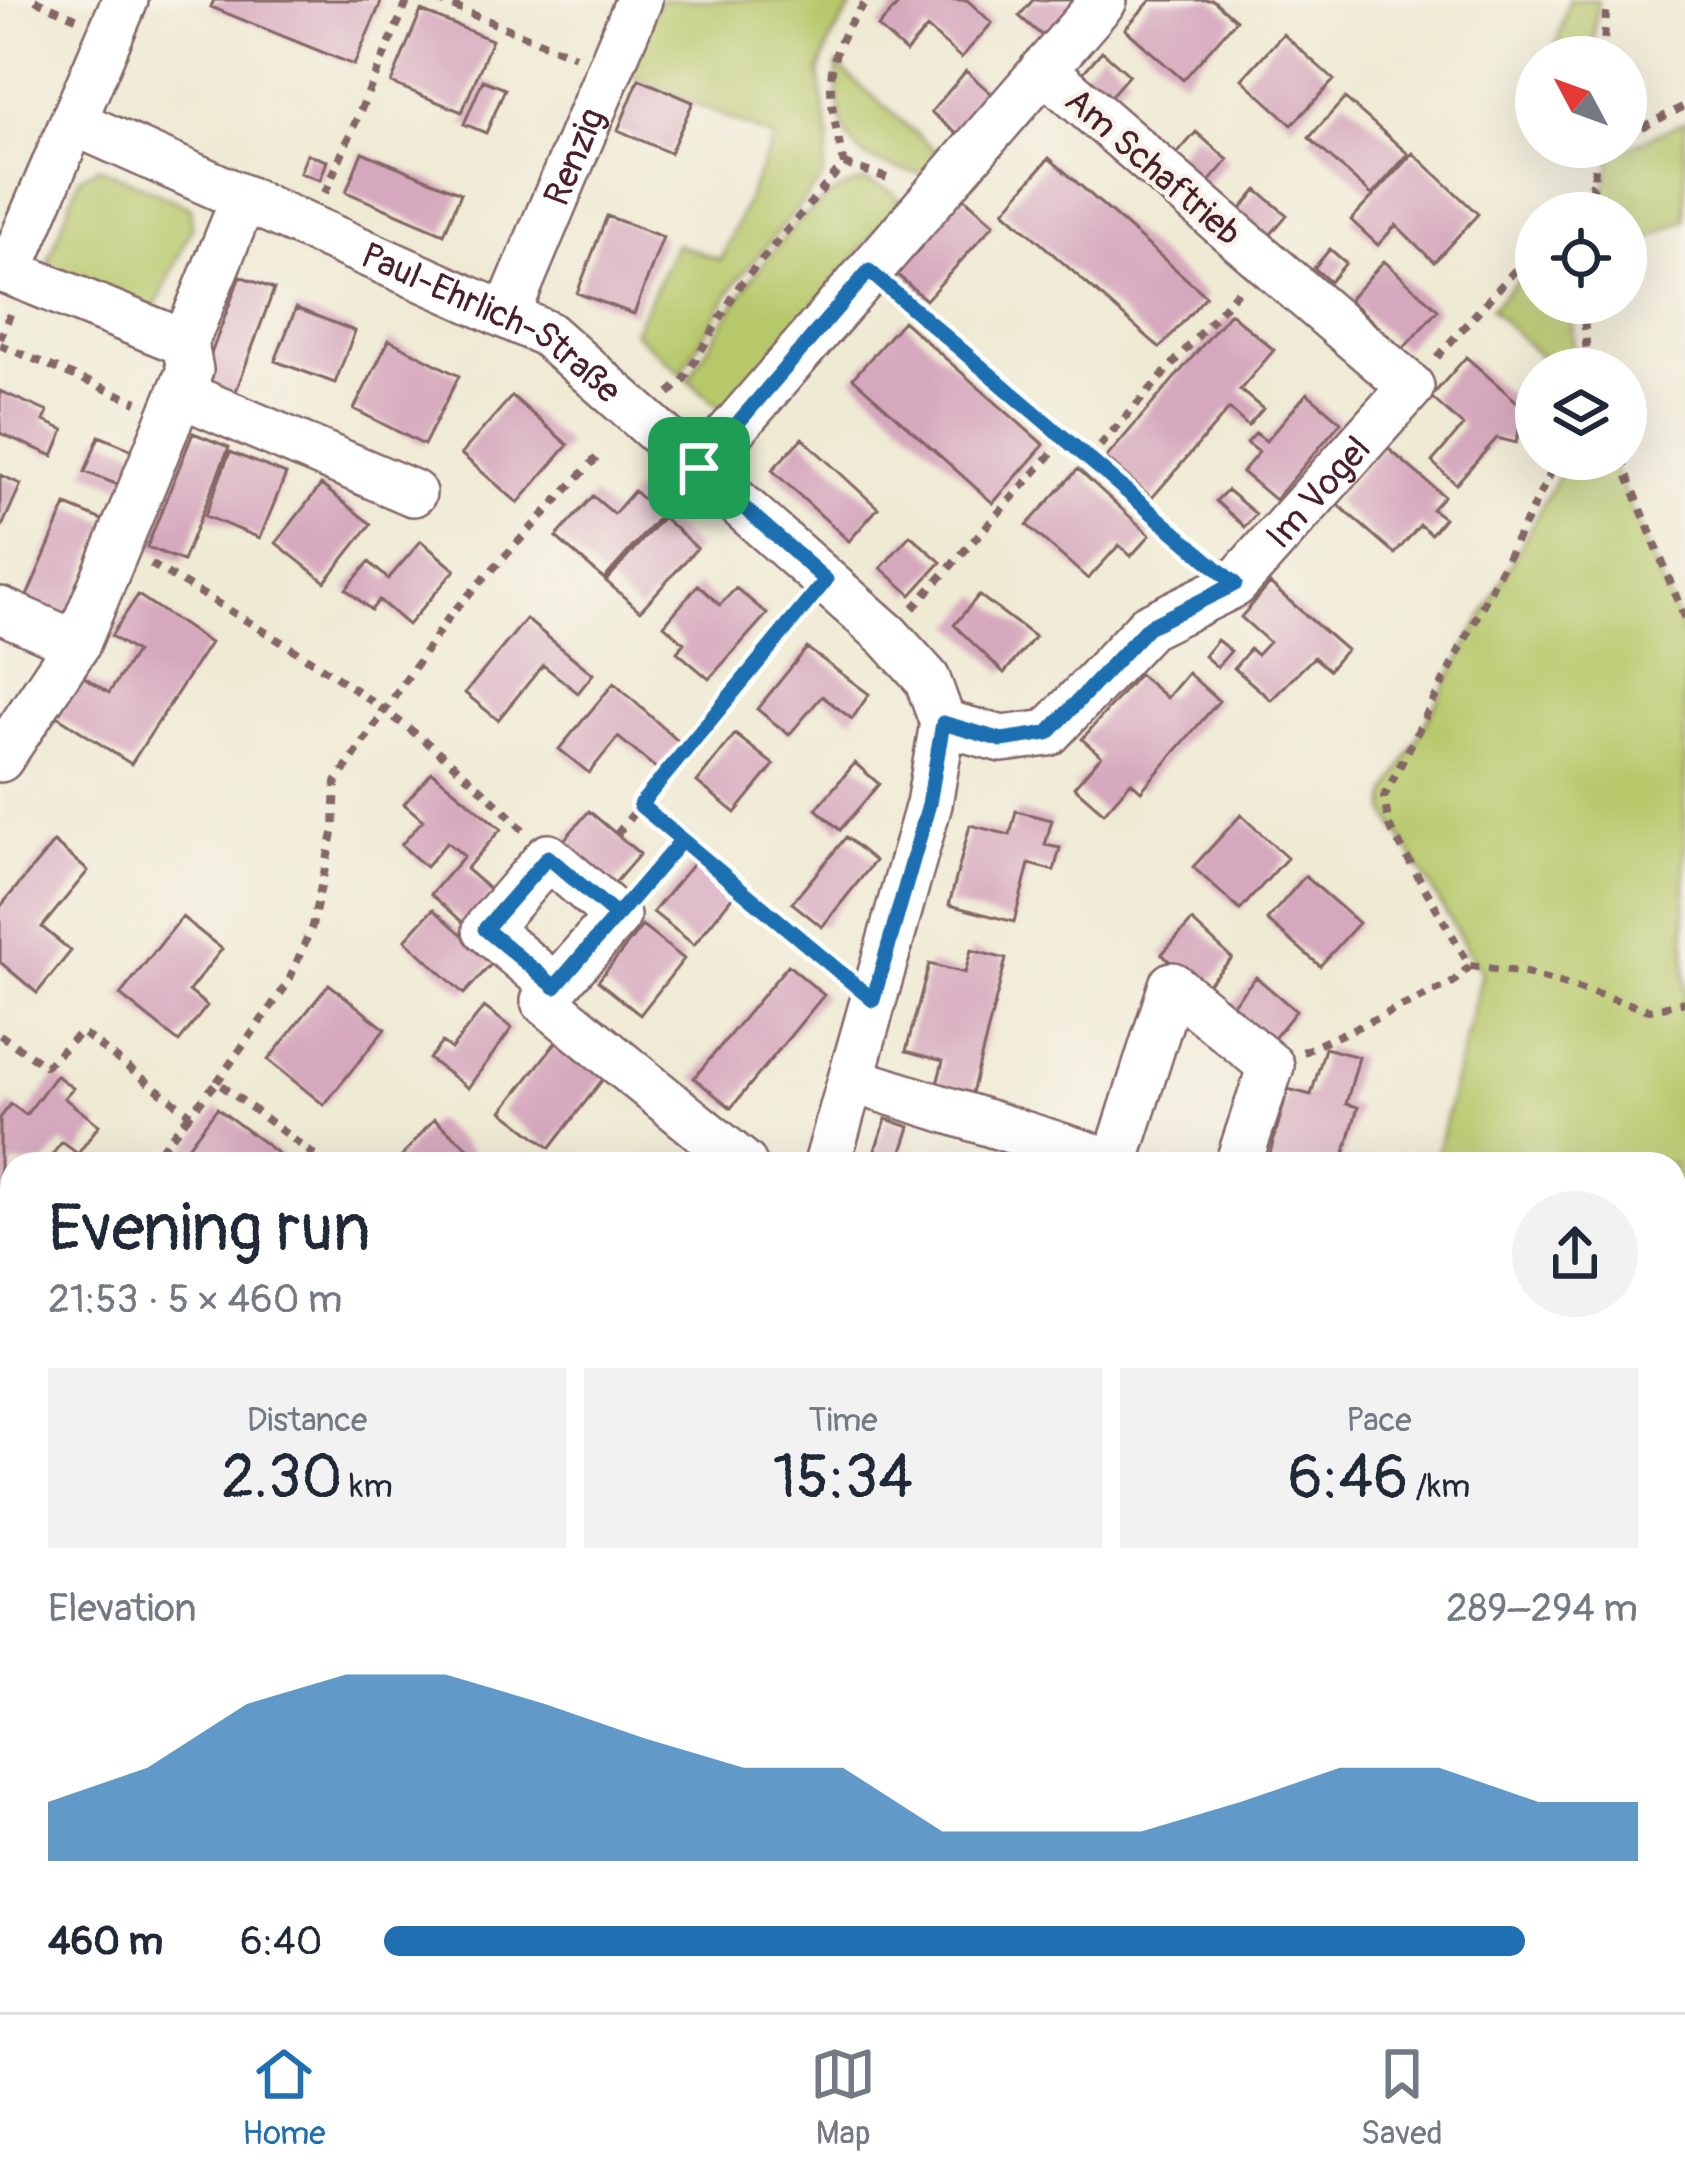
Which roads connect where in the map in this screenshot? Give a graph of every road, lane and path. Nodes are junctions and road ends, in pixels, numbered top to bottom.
1 (125, 0) edge
2 (407, 0) edge
3 (437, 0) edge
4 (639, 0) edge
5 (868, 0) edge
6 (1104, 0) edge
7 (1607, 0) edge
8 (1604, 36) edge
9 (1043, 69) junction
10 (610, 70) junction
11 (1685, 106) edge
12 (73, 122) junction
13 (1647, 124) edge
14 (1596, 168) edge
15 (1594, 182) junction
16 (1585, 192) edge
17 (1593, 192) edge
18 (244, 198) junction
19 (310, 227) junction
20 (1264, 262) junction
21 (4, 270) edge
22 (869, 271) junction
23 (1515, 271) edge
24 (507, 314) junction
25 (185, 343) junction
26 (0, 345) edge
27 (682, 381) dead end
28 (1411, 387) junction
29 (177, 404) junction
30 (1064, 440) junction
31 (601, 453) dead end
32 (1088, 459) junction
33 (699, 468) junction
34 (1547, 480) edge
35 (1629, 480) edge
36 (413, 494) dead end
37 (121, 545) junction
38 (826, 580) junction
39 (1235, 584) junction
40 (0, 610) edge
41 (1685, 619) edge
42 (888, 636) junction
43 (77, 644) junction
44 (385, 706) junction
45 (943, 723) junction
46 (0, 759) edge
47 (640, 805) junction
48 (616, 834) dead end
49 (682, 840) junction
50 (548, 857) junction
51 (617, 916) junction
52 (1470, 966) junction
53 (555, 987) junction
54 (873, 1000) junction
55 (1685, 1002) edge
56 (1, 1038) edge
57 (1271, 1066) junction
58 (852, 1080) junction
59 (217, 1082) junction
60 (190, 1114) junction
61 (159, 1152) edge
62 (310, 1152) edge
63 (729, 1152) edge
64 (831, 1152) edge
65 (1079, 1152) edge
66 (1121, 1152) edge
67 (1242, 1152) edge

1 - 12 street
2 - 19 path
3 - 10 path
4 - 10 street, Renzig
5 - 27 path
6 - 9 street, Am Schaftrieb
7 - 8 path
9 - 20 street, Am Schaftrieb
9 - 22 street, Am Schaftrieb
10 - 24 street, Renzig
11 - 13 path
12 - 18 street, Paul-Ehrlich-Straße
12 - 21 street
14 - 15 path
15 - 16 path
15 - 17 path
18 - 19 street, Paul-Ehrlich-Straße
18 - 25 street
19 - 24 street, Paul-Ehrlich-Straße
20 - 28 street
20 - 32 path
21 - 25 street
22 - 30 path
22 - 33 street, Am Schaftrieb
23 - 28 path
24 - 33 street, Paul-Ehrlich-Straße
25 - 29 street
26 - 29 path
28 - 39 street, Im Vogel
29 - 36 street
29 - 37 street
30 - 32 path
30 - 42 path
31 - 44 path
32 - 39 path
33 - 38 street, Paul-Ehrlich-Straße
34 - 52 path
35 - 41 path
37 - 43 street
37 - 44 path
38 - 42 street, Paul-Ehrlich-Straße
38 - 47 path
39 - 45 street, Im Vogel
40 - 43 street
42 - 45 street, Paul-Ehrlich-Straße
43 - 46 street
44 - 50 path
44 - 59 path
45 - 54 street
47 - 48 path
47 - 49 path
49 - 51 path
49 - 54 path
50 - 51 street
50 - 53 street
51 - 53 street
52 - 55 path
52 - 57 path
53 - 63 street
54 - 58 street
56 - 60 path
57 - 66 street
57 - 67 street
58 - 64 street
58 - 65 street
59 - 60 path
59 - 62 path
60 - 61 path

